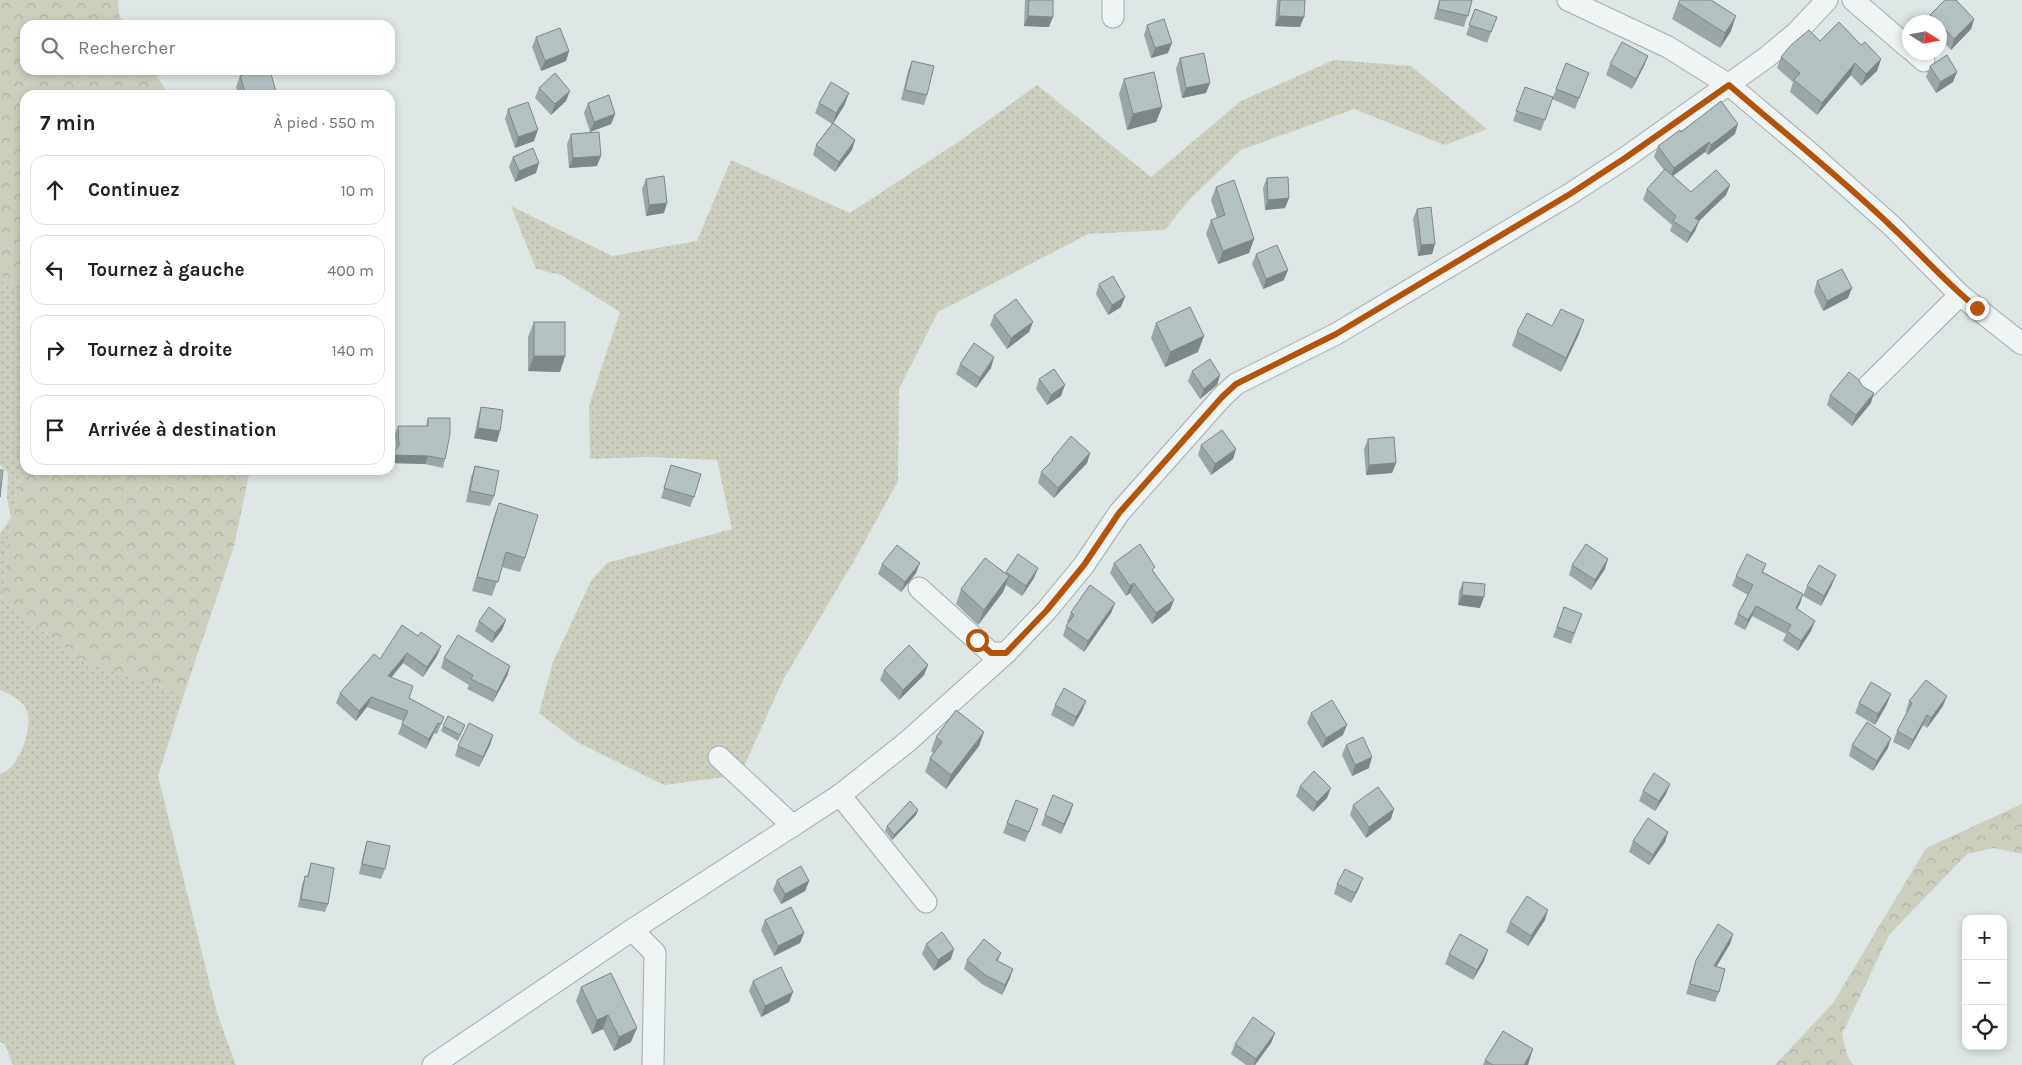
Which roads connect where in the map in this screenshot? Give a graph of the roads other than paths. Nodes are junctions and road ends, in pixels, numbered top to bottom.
1 (1568, 0) edge
2 (1827, 0) edge
3 (1853, 0) edge
4 (1902, 42) edge
5 (1729, 85) junction
6 (1960, 295) junction
7 (2022, 344) edge
8 (1867, 387) edge
9 (919, 588) dead end
10 (1006, 653) junction
11 (719, 757) dead end
12 (840, 795) junction
13 (793, 826) junction
14 (926, 902) dead end
15 (632, 930) junction
16 (433, 1065) edge
17 (653, 1065) edge

1 - 5 street
2 - 5 street
3 - 4 street
5 - 6 street
5 - 10 street
6 - 7 street
6 - 8 street
9 - 10 street
10 - 12 street
11 - 13 street
12 - 13 street
12 - 14 street
13 - 15 street
15 - 16 street
15 - 17 street

